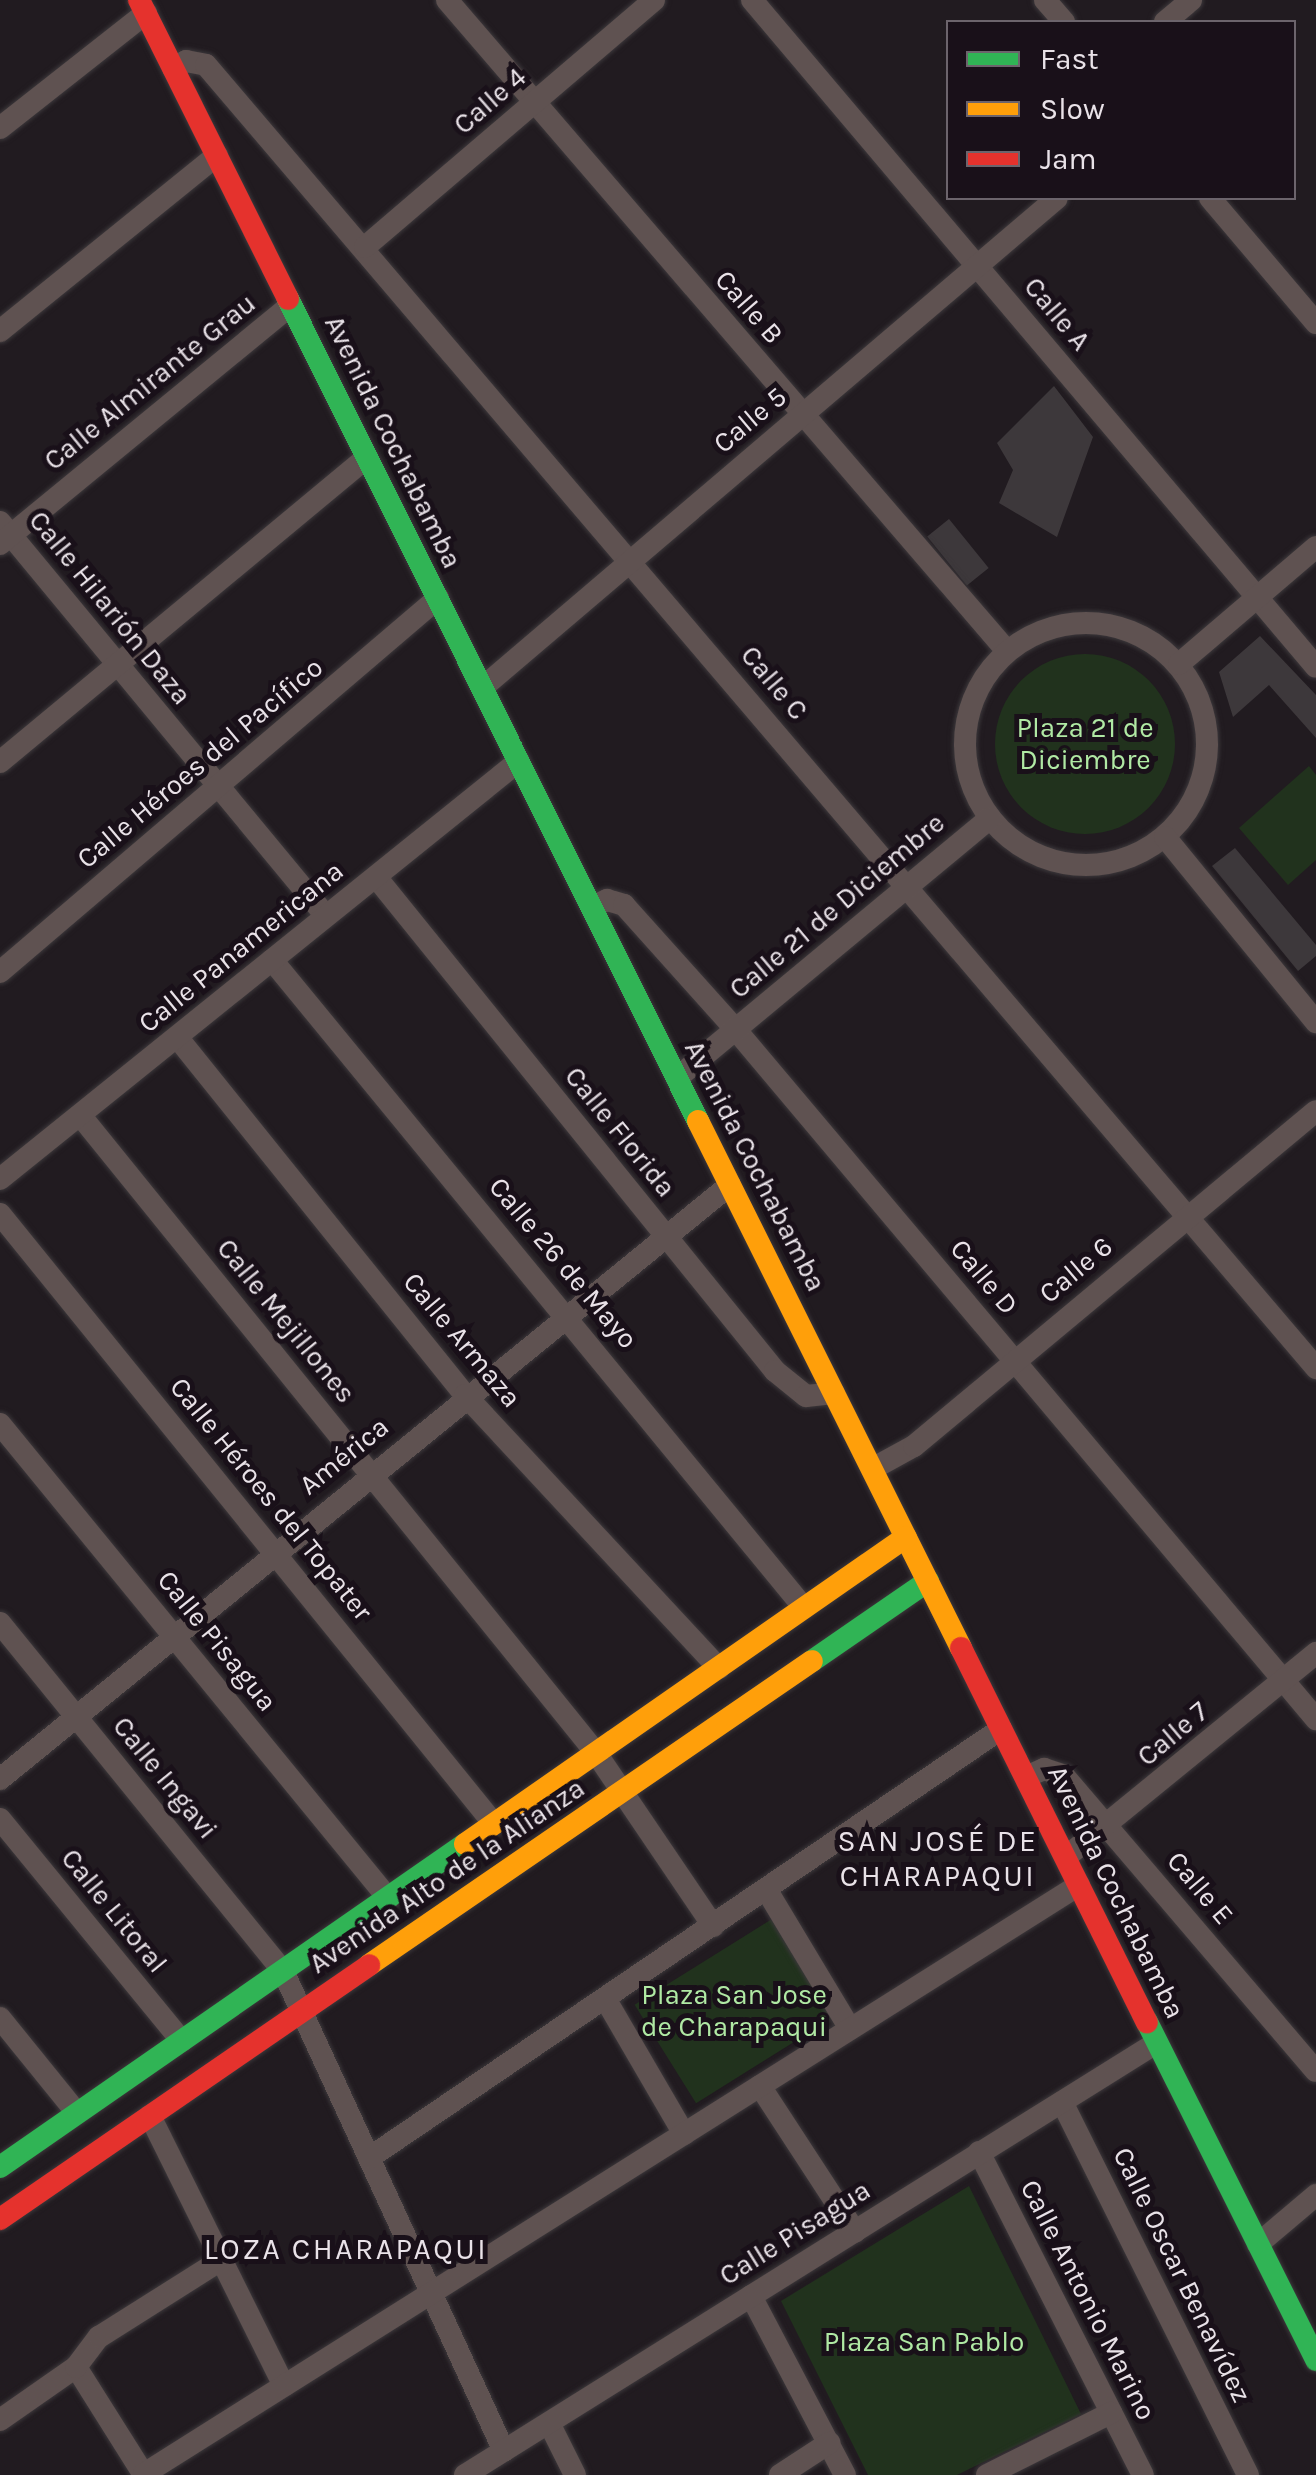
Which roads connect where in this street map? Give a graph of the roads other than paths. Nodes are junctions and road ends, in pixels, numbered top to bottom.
1 (447, 0) edge
2 (654, 0) edge
3 (752, 0) edge
4 (1045, 0) edge
5 (1191, 0) edge
6 (142, 6) edge
7 (1062, 20) edge
8 (1167, 20) edge
9 (173, 68) junction
10 (534, 103) junction
11 (0, 128) edge
12 (217, 155) junction
13 (1054, 200) edge
14 (1212, 200) edge
15 (365, 247) junction
16 (976, 266) junction
17 (292, 305) junction
18 (1316, 323) edge
19 (0, 331) edge
20 (802, 415) junction
21 (367, 457) junction
22 (4, 534) edge
23 (1316, 547) edge
24 (633, 560) junction
25 (438, 598) junction
26 (1259, 598) junction
27 (1007, 651) junction
28 (1178, 664) junction
29 (1316, 667) edge
30 (119, 668) junction
31 (482, 688) junction
32 (519, 761) junction
33 (0, 762) edge
34 (219, 787) junction
35 (990, 818) junction
36 (1165, 837) junction
37 (376, 877) junction
38 (906, 889) junction
39 (592, 908) junction
40 (326, 916) junction
41 (272, 960) junction
42 (0, 972) edge
43 (1316, 1022) edge
44 (736, 1030) junction
45 (176, 1037) junction
46 (677, 1078) junction
47 (1316, 1111) edge
48 (80, 1115) junction
49 (0, 1180) edge
50 (730, 1184) junction
51 (1190, 1213) junction
52 (0, 1214) edge
53 (663, 1234) junction
54 (566, 1313) junction
55 (1016, 1361) junction
56 (1316, 1368) edge
57 (834, 1393) junction
58 (466, 1395) junction
59 (0, 1424) edge
60 (872, 1469) junction
61 (372, 1474) junction
62 (906, 1537) junction
63 (274, 1550) junction
64 (928, 1582) junction
65 (804, 1608) junction
66 (0, 1624) edge
67 (176, 1639) junction
68 (1316, 1653) edge
69 (718, 1668) junction
70 (1284, 1681) junction
71 (78, 1718) junction
72 (1316, 1719) edge
73 (1002, 1729) junction
74 (596, 1753) junction
75 (1026, 1777) junction
76 (0, 1779) edge
77 (620, 1793) junction
78 (0, 1819) edge
79 (494, 1824) junction
80 (1110, 1826) junction
81 (1066, 1857) junction
82 (1079, 1884) junction
83 (766, 1888) junction
84 (388, 1898) junction
85 (712, 1926) junction
86 (282, 1971) junction
87 (606, 2000) junction
88 (301, 2012) junction
89 (0, 2018) edge
90 (850, 2029) junction
91 (182, 2041) junction
92 (1156, 2043) junction
93 (1316, 2071) edge
94 (760, 2086) junction
95 (1062, 2102) junction
96 (78, 2113) junction
97 (150, 2116) junction
98 (684, 2134) junction
99 (979, 2152) junction
100 (369, 2158) junction
101 (0, 2167) edge
102 (1316, 2195) edge
103 (0, 2219) edge
104 (855, 2232) junction
105 (1258, 2244) junction
106 (222, 2260) junction
107 (431, 2294) junction
108 (752, 2296) junction
109 (1316, 2360) edge
110 (76, 2367) junction
111 (284, 2386) junction
112 (1111, 2413) junction
113 (0, 2420) edge
114 (548, 2423) junction
115 (829, 2444) junction
116 (504, 2451) junction
117 (144, 2475) edge
118 (466, 2475) edge
119 (575, 2475) edge
120 (780, 2475) edge
121 (846, 2475) edge
122 (987, 2475) edge
123 (1143, 2475) edge
124 (1248, 2475) edge

1 - 10 street, Calle B
2 - 10 street, Calle 4
3 - 16 street, Calle A
4 - 7 street
5 - 8 street
6 - 9 street, Avenida Cochabamba
6 - 11 street
9 - 12 street, Avenida Cochabamba
9 - 15 street, Calle C
10 - 15 street, Calle 4
10 - 20 street, Calle B
12 - 17 street, Avenida Cochabamba
12 - 19 street
13 - 16 street, Calle 5
14 - 18 street
15 - 24 street, Calle C
16 - 20 street, Calle 5
16 - 26 street, Calle A
17 - 21 street, Avenida Cochabamba
17 - 22 street, Calle Almirante Grau
20 - 24 street, Calle 5
20 - 27 street, Calle B
21 - 25 street, Avenida Cochabamba
21 - 30 street
22 - 30 street, Calle Hilarión Daza
23 - 26 street
24 - 31 street, Calle 5
24 - 38 street, Calle C
25 - 31 street, Avenida Cochabamba
25 - 34 street, Calle Héroes del Pacífico
26 - 28 street
26 - 29 street, Calle A
27 - 28 street
27 - 35 street
28 - 36 street
30 - 33 street
30 - 34 street, Calle Hilarión Daza
31 - 32 street, Avenida Cochabamba
32 - 37 street, Calle Panamericana
32 - 39 street, Avenida Cochabamba
34 - 40 street, Calle Hilarión Daza
34 - 42 street, Calle Héroes del Pacífico
35 - 36 street
35 - 38 street, Calle 21 de Diciembre
36 - 43 street
37 - 40 street, Calle Panamericana
37 - 53 street, Calle Florida
38 - 44 street, Calle 21 de Diciembre
38 - 51 street, Calle C
39 - 44 street, Calle D
39 - 46 street, Avenida Cochabamba
40 - 41 street, Calle Panamericana
41 - 45 street, Calle Panamericana
41 - 54 street, Calle 26 de Mayo
44 - 46 street, Calle 21 de Diciembre
44 - 55 street, Calle D
45 - 48 street, Calle Panamericana
45 - 58 street, Calle Armaza
46 - 50 street, Avenida Cochabamba
47 - 51 street, Calle 6
48 - 49 street, Calle Panamericana
48 - 61 street, Calle Mejillones
50 - 53 street, América
50 - 57 street, Avenida Cochabamba
51 - 55 street, Calle 6
51 - 56 street, Calle C
52 - 63 street, Calle Héroes del Topater
53 - 54 street, América
53 - 57 street, Calle Florida
54 - 58 street, América
54 - 65 street, Calle 26 de Mayo
55 - 60 street, Calle 6
55 - 70 street, Calle D
57 - 60 street, Avenida Cochabamba
58 - 61 street, América
58 - 69 street, Calle Armaza
59 - 67 street, Calle Pisagua
60 - 62 street, Avenida Cochabamba
61 - 63 street, América
61 - 74 street, Calle Mejillones
62 - 64 street, Avenida Cochabamba
62 - 65 street, Avenida Alto de la Alianza
63 - 67 street, América
63 - 79 street, Calle Héroes del Topater
64 - 73 street, Avenida Cochabamba
64 - 77 street, Avenida Alto de la Alianza
65 - 69 street, Avenida Alto de la Alianza
66 - 71 street, Calle Ingavi
67 - 71 street, América
67 - 84 street, Calle Pisagua
68 - 70 street, Calle 7
69 - 74 street, Avenida Alto de la Alianza
70 - 72 street, Calle D
70 - 80 street, Calle 7
71 - 76 street, América
71 - 86 street, Calle Ingavi
73 - 75 street, Avenida Cochabamba
73 - 83 street
74 - 77 street, Calle Mejillones
74 - 79 street, Avenida Alto de la Alianza
75 - 80 street, Calle E
75 - 81 street, Avenida Cochabamba
77 - 85 street, Calle Mejillones
77 - 88 street, Avenida Alto de la Alianza
78 - 91 street, Calle Litoral
79 - 84 street, Avenida Alto de la Alianza
80 - 81 street, Calle 7
80 - 93 street, Calle E
81 - 82 street, Avenida Cochabamba
82 - 90 street
82 - 92 street, Avenida Cochabamba
83 - 85 street
83 - 90 street
84 - 86 street, Avenida Alto de la Alianza
85 - 87 street
86 - 88 street, Calle Ingavi
86 - 91 street, Avenida Alto de la Alianza
87 - 98 street
87 - 100 street
88 - 97 street, Avenida Alto de la Alianza
88 - 100 street, Calle Ingavi
89 - 96 street
90 - 94 street
91 - 96 street, Avenida Alto de la Alianza
92 - 95 street, Calle Pisagua
92 - 105 street, Avenida Cochabamba
94 - 98 street
94 - 104 street
95 - 99 street, Calle Pisagua
95 - 124 street, Calle Oscar Benavídez
96 - 101 street, Avenida Alto de la Alianza
97 - 103 street, Avenida Alto de la Alianza
97 - 106 street
98 - 107 street
99 - 104 street, Calle Pisagua
99 - 112 street, Calle Antonio Marino
100 - 107 street, Calle Ingavi
102 - 105 street
104 - 108 street, Calle Pisagua
105 - 109 street, Avenida Cochabamba
106 - 110 street
106 - 111 street
107 - 111 street
107 - 116 street, Calle Ingavi
108 - 114 street, Calle Pisagua
108 - 115 street
110 - 113 street
110 - 117 street
111 - 117 street
112 - 122 street
112 - 123 street, Calle Antonio Marino
114 - 116 street, Calle Pisagua
114 - 119 street
115 - 120 street
115 - 121 street
116 - 118 street, Calle Pisagua

